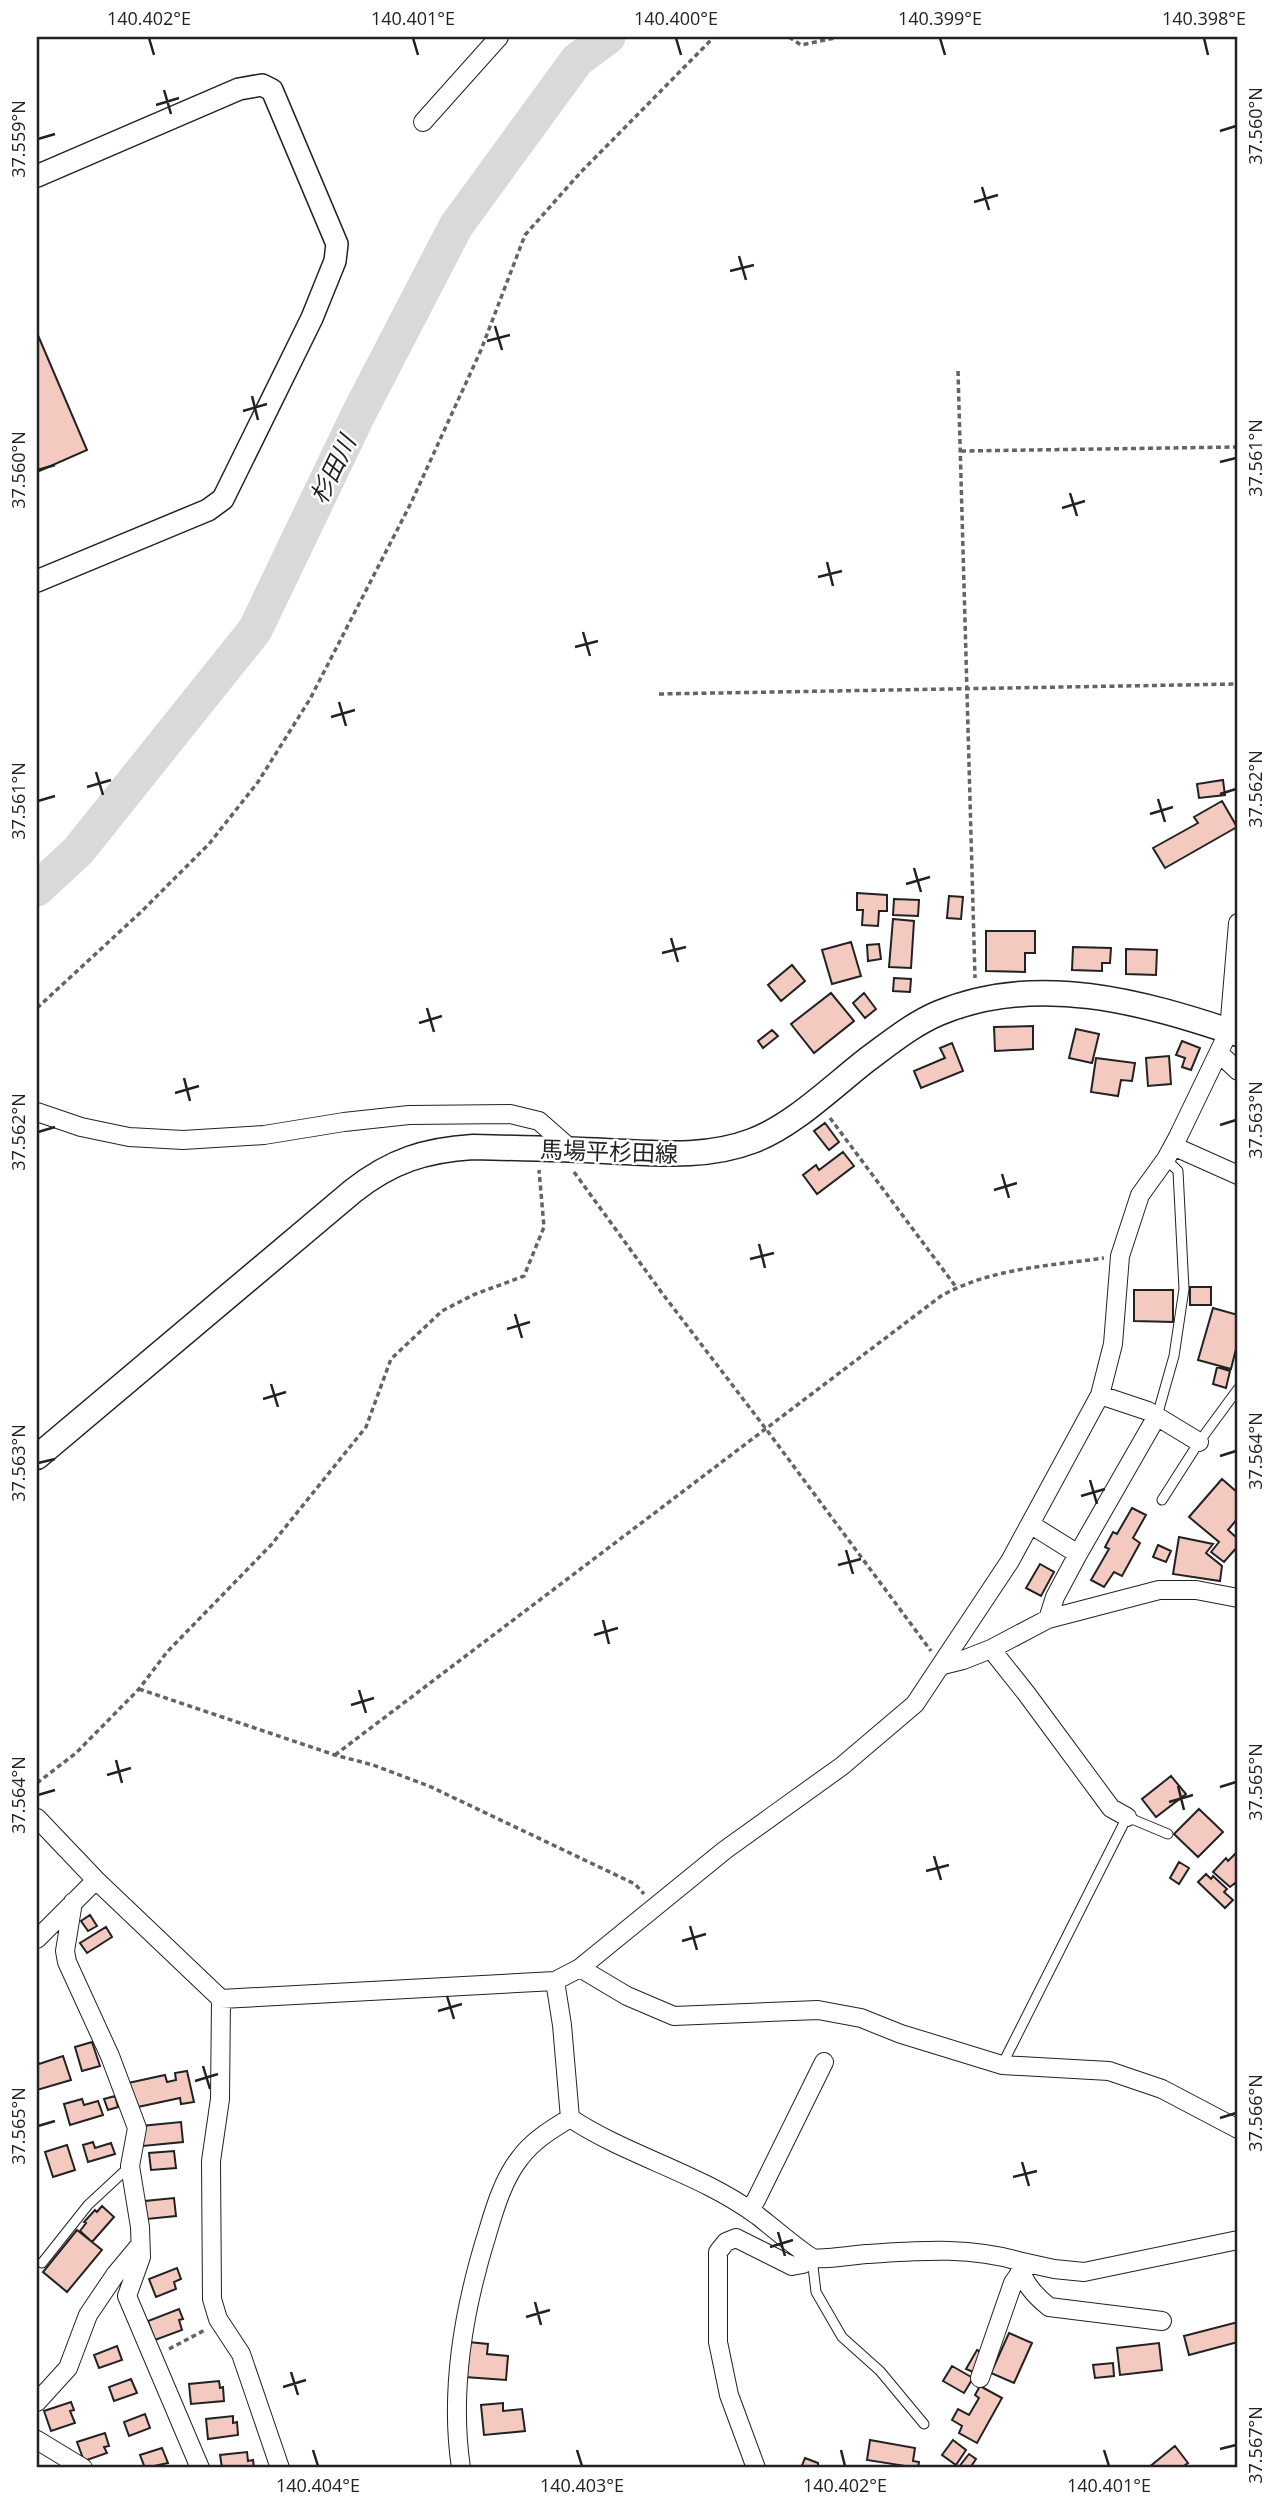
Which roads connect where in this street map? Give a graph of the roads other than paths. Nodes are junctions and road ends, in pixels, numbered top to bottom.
1 (499, 37) edge
2 (423, 122) dead end
3 (37, 176) edge
4 (37, 581) edge
5 (1238, 923) edge
6 (1229, 1039) edge
7 (1238, 1072) edge
8 (37, 1112) edge
9 (572, 1150) junction
10 (1170, 1153) junction
11 (1238, 1175) edge
12 (1238, 1388) edge
13 (1100, 1395) junction
14 (1157, 1416) junction
15 (1199, 1442) junction
16 (37, 1457) edge
17 (1162, 1500) dead end
18 (1030, 1524) junction
19 (1078, 1554) junction
20 (1238, 1598) edge
21 (1048, 1619) junction
22 (990, 1649) junction
23 (943, 1665) junction
24 (1127, 1817) junction
25 (37, 1818) edge
26 (1168, 1834) dead end
27 (96, 1880) junction
28 (73, 1902) junction
29 (37, 1939) edge
30 (580, 1968) junction
31 (555, 1981) junction
32 (221, 1999) junction
33 (824, 2062) dead end
34 (1002, 2065) junction
35 (570, 2118) junction
36 (1238, 2129) edge
37 (130, 2166) junction
38 (749, 2210) junction
39 (1238, 2240) edge
40 (140, 2245) junction
41 (812, 2258) junction
42 (42, 2263) dead end
43 (1019, 2267) junction
44 (1162, 2321) dead end
45 (980, 2378) dead end
46 (37, 2402) edge
47 (924, 2424) dead end
48 (37, 2440) edge
49 (83, 2468) edge
50 (200, 2468) edge
51 (281, 2468) edge
52 (461, 2468) edge
53 (756, 2468) edge

1 - 2 street
3 - 4 street
5 - 6 street
6 - 7 street
6 - 9 main road, 馬場平杉田線
6 - 10 street
8 - 9 street
9 - 16 main road, 馬場平杉田線
10 - 11 street
10 - 13 street
10 - 14 lane
12 - 15 lane
13 - 14 street
13 - 18 street
14 - 15 street
14 - 19 street
15 - 17 lane
18 - 19 street
18 - 23 street
19 - 21 street
20 - 21 street
21 - 22 street
22 - 23 street
22 - 24 street
23 - 30 street
24 - 26 lane
24 - 34 lane
25 - 27 street
27 - 28 street
27 - 32 street
28 - 29 street
28 - 37 street
30 - 31 street
30 - 34 street
31 - 32 street
31 - 35 street
32 - 51 street
33 - 38 street
34 - 36 street
35 - 38 street
35 - 52 street
37 - 40 street
37 - 42 lane
38 - 41 street
39 - 43 street
40 - 46 street
40 - 50 street
41 - 43 street
41 - 47 lane
41 - 53 street
43 - 44 street
43 - 45 street
48 - 49 street

